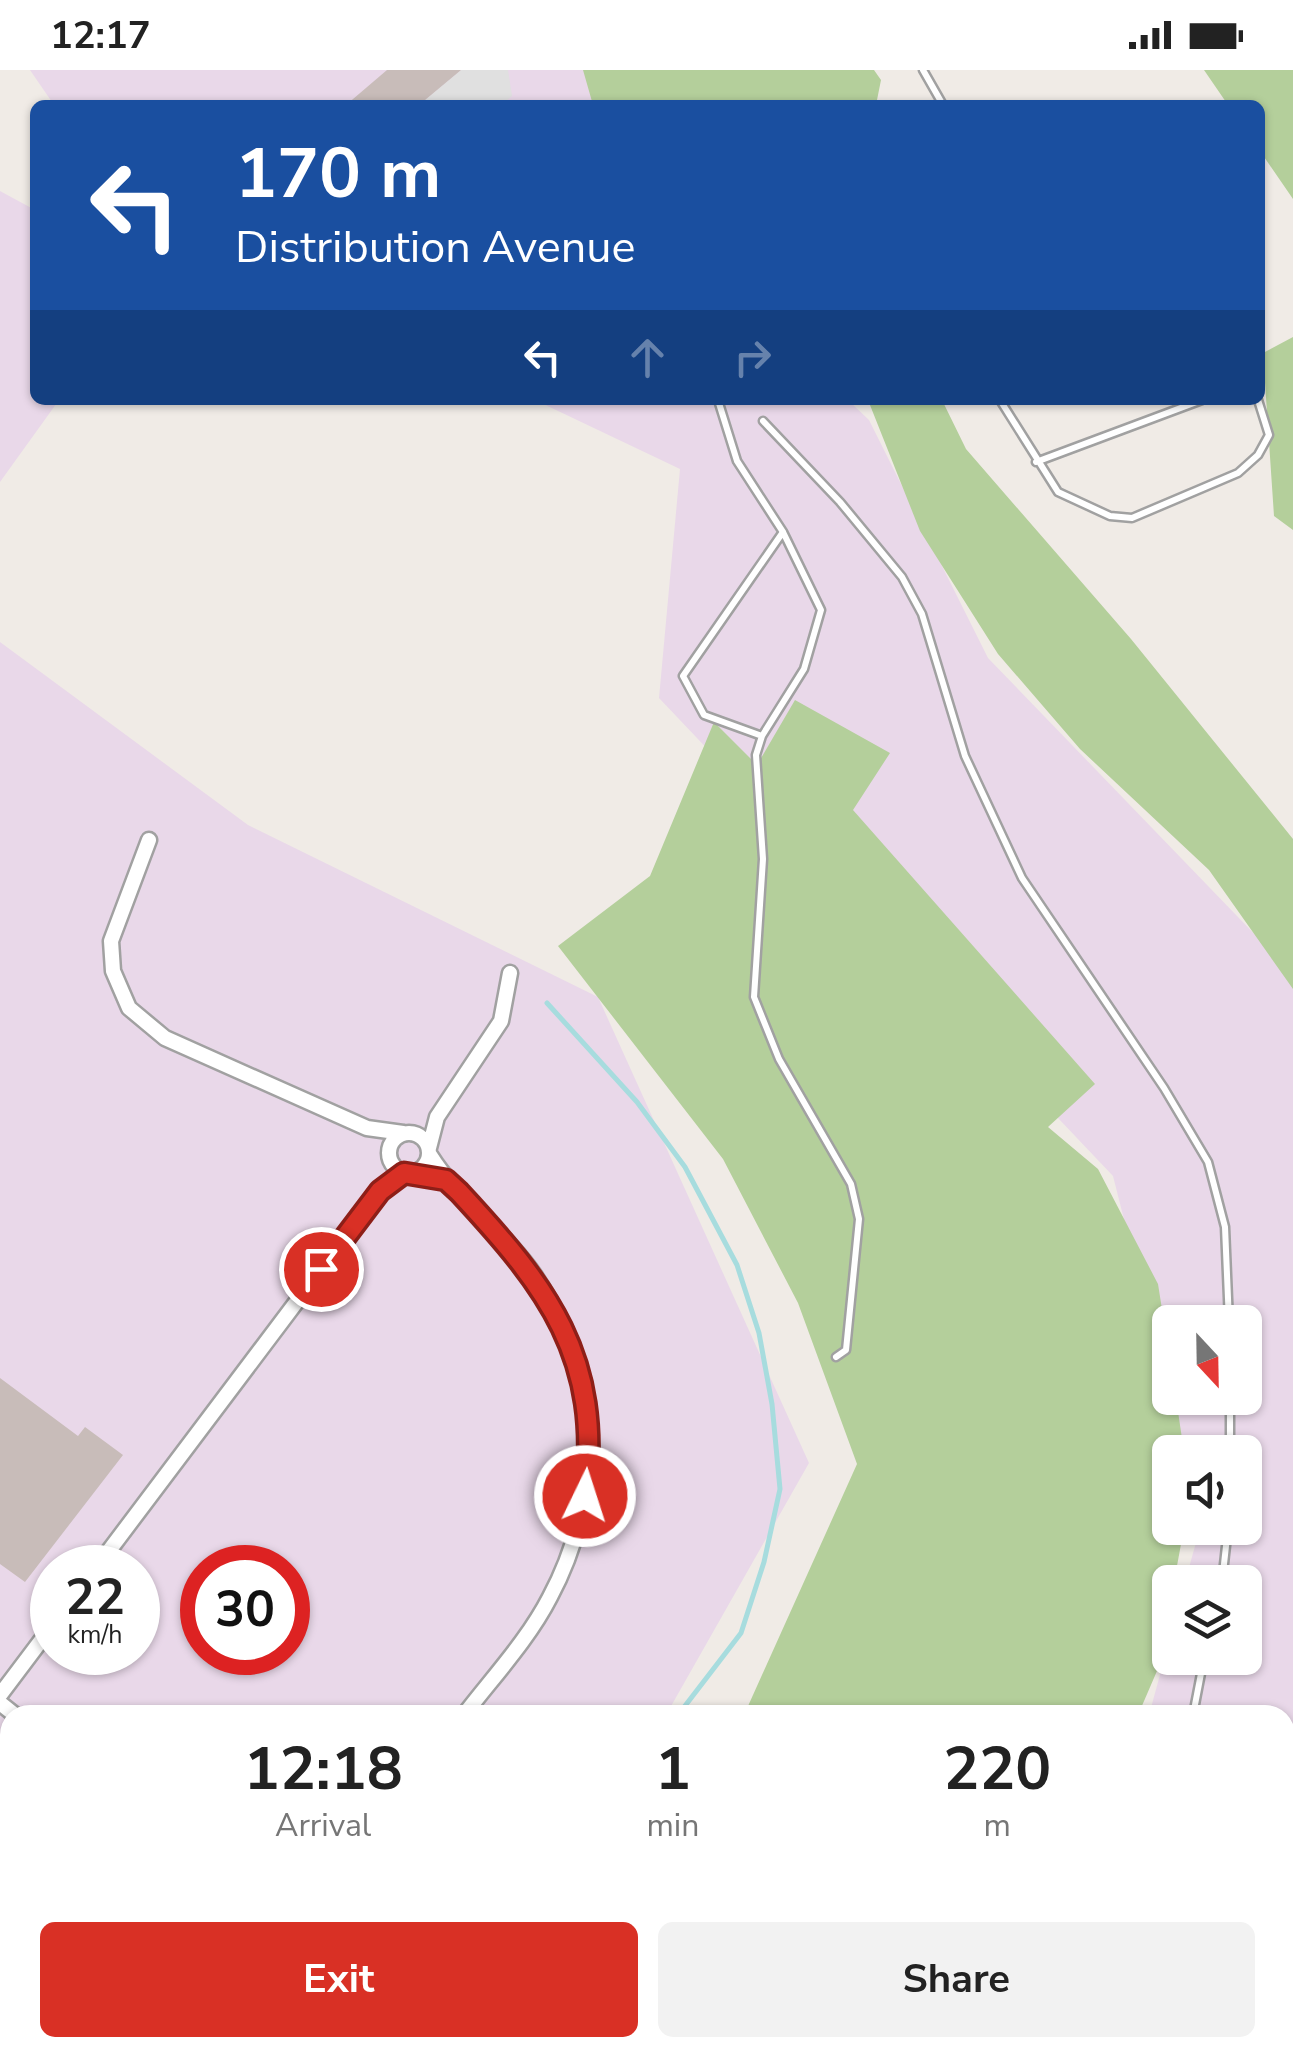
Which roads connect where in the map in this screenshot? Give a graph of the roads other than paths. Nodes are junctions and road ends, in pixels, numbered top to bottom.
1 (923, 70) edge
2 (941, 100) edge
3 (720, 405) edge
4 (1003, 405) edge
5 (1189, 405) edge
6 (1259, 405) edge
7 (763, 421) dead end
8 (1036, 462) junction
9 (783, 532) junction
10 (762, 736) junction
11 (148, 840) dead end
12 (510, 973) dead end
13 (436, 1117) junction
14 (368, 1128) junction
15 (407, 1133) junction
16 (430, 1152) junction
17 (390, 1158) junction
18 (408, 1173) junction
19 (446, 1180) junction
20 (380, 1191) junction
21 (1228, 1305) edge
22 (836, 1358) dead end
23 (113, 1545) edge
24 (30, 1655) edge
25 (1201, 1675) edge
26 (0, 1695) edge
27 (472, 1705) edge
28 (1195, 1705) edge

1 - 2 lane
3 - 9 lane
4 - 8 lane
5 - 8 lane
6 - 8 lane
7 - 21 lane
9 - 10 lane
9 - 10 lane
10 - 22 lane
11 - 14 street
12 - 13 street
13 - 15 street
13 - 16 street
14 - 15 street
14 - 17 street
15 - 16 street
15 - 17 street
16 - 18 street
16 - 19 street
17 - 18 street
17 - 20 street
18 - 19 street
18 - 20 street
19 - 27 street
20 - 23 street
24 - 26 street
25 - 28 lane

